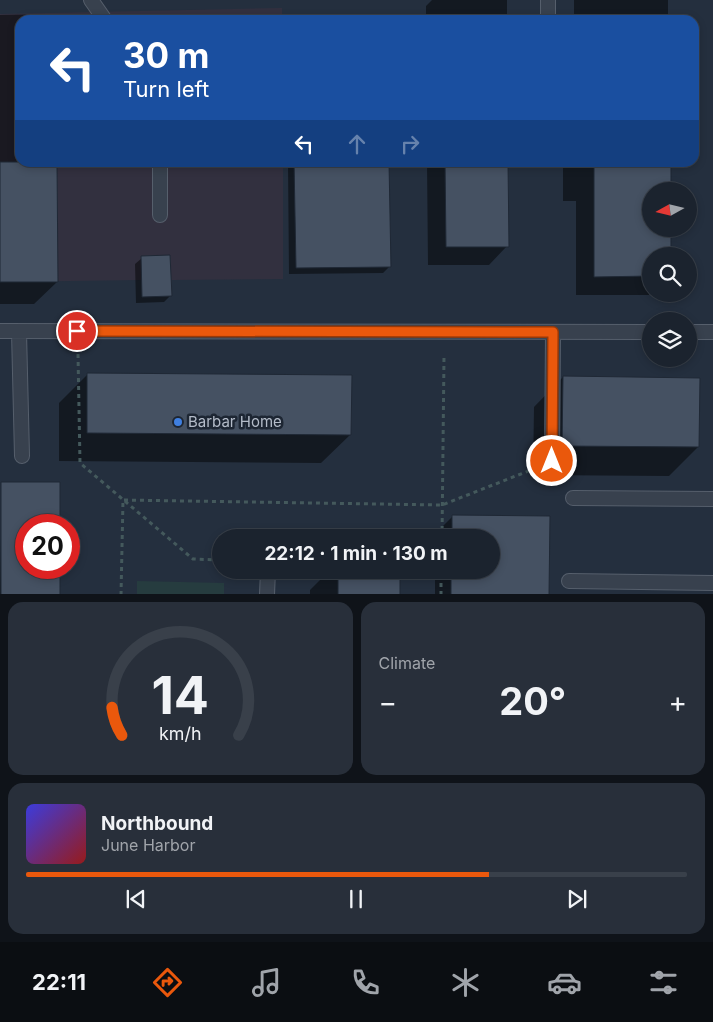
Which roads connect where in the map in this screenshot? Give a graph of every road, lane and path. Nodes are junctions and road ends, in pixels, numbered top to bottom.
1 (91, 0) edge
2 (548, 0) edge
3 (102, 15) edge
4 (548, 15) edge
5 (160, 167) edge
6 (160, 215) dead end
7 (77, 331) junction
8 (0, 332) edge
9 (19, 332) junction
10 (444, 332) junction
11 (553, 332) junction
12 (642, 332) edge
13 (697, 332) edge
14 (713, 332) edge
15 (22, 456) dead end
16 (552, 461) joint
17 (573, 498) dead end
18 (713, 499) edge
19 (123, 500) junction
20 (442, 505) junction
21 (442, 529) edge
22 (212, 560) edge
23 (268, 579) edge
24 (441, 579) edge
25 (569, 582) dead end
26 (713, 583) edge
27 (121, 594) edge
28 (267, 594) edge
29 (441, 594) edge

1 - 3 lane
2 - 4 lane
5 - 6 lane
7 - 9 lane
7 - 10 lane
7 - 19 path
8 - 9 lane
9 - 15 lane
10 - 11 lane
10 - 20 path
11 - 12 lane
11 - 16 lane
13 - 14 lane
16 - 20 path
17 - 18 lane
19 - 20 path
19 - 22 path
19 - 27 path
20 - 21 path
23 - 28 lane
24 - 29 path
25 - 26 lane

